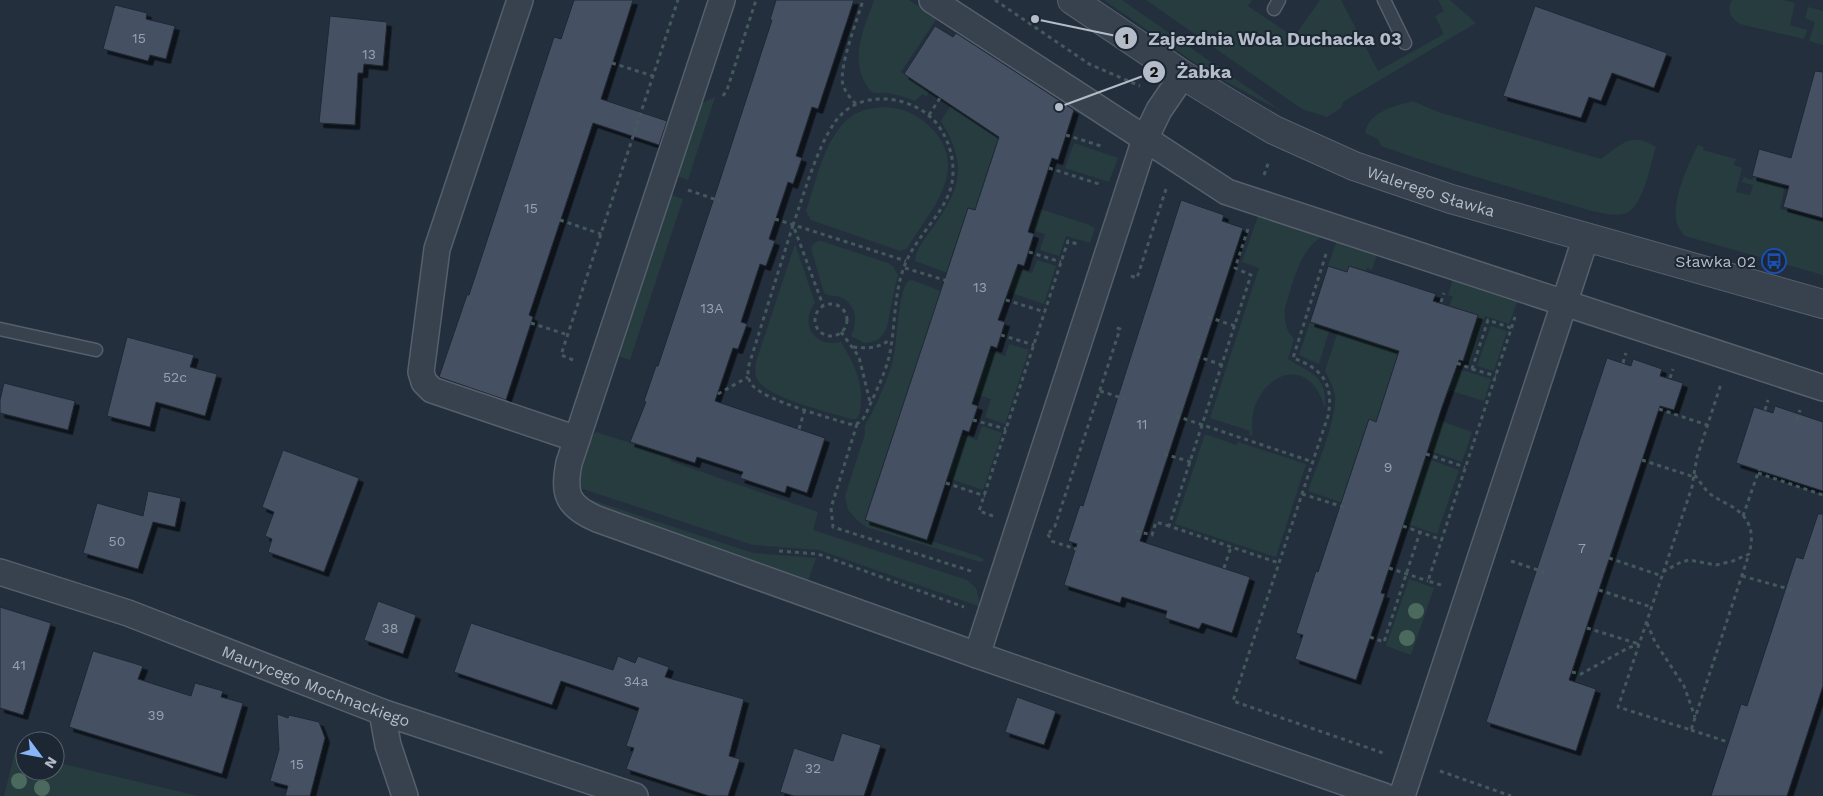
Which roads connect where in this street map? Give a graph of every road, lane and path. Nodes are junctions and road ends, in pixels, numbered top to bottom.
1 (520, 0) edge
2 (678, 0) edge
3 (722, 0) edge
4 (863, 0) edge
5 (932, 0) edge
6 (995, 0) edge
7 (1072, 0) edge
8 (1384, 0) edge
9 (1405, 43) dead end
10 (612, 63) dead end
11 (1182, 75) junction
12 (653, 76) junction
13 (940, 98) dead end
14 (1165, 101) junction
15 (856, 104) junction
16 (928, 115) junction
17 (1138, 134) junction
18 (1066, 135) dead end
19 (1176, 159) junction
20 (1269, 161) dead end
21 (1050, 168) dead end
22 (1103, 185) dead end
23 (1256, 202) junction
24 (775, 218) dead end
25 (560, 220) dead end
26 (793, 225) junction
27 (1334, 228) junction
28 (601, 234) junction
29 (1586, 237) junction
30 (1084, 246) dead end
31 (1028, 252) dead end
32 (906, 261) junction
33 (1061, 262) junction
34 (905, 268) junction
35 (1128, 276) dead end
36 (951, 282) dead end
37 (1524, 290) junction
38 (1006, 300) dead end
39 (1564, 303) junction
40 (1823, 304) edge
41 (823, 305) junction
42 (1045, 312) junction
43 (1208, 317) dead end
44 (531, 323) dead end
45 (1235, 326) junction
46 (1512, 328) junction
47 (0, 330) edge
48 (841, 332) junction
49 (568, 335) junction
50 (1001, 336) dead end
51 (892, 339) junction
52 (1034, 345) junction
53 (853, 347) junction
54 (96, 350) dead end
55 (1196, 356) dead end
56 (1730, 358) junction
57 (1456, 363) dead end
58 (1222, 365) junction
59 (600, 369) junction
60 (1472, 369) junction
61 (1496, 376) junction
62 (748, 377) junction
63 (1823, 388) edge
64 (1100, 391) dead end
65 (718, 394) dead end
66 (1125, 399) dead end
67 (870, 403) junction
68 (805, 409) junction
69 (1659, 409) dead end
70 (1176, 416) dead end
71 (973, 420) dead end
72 (857, 424) junction
73 (1203, 425) junction
74 (1707, 425) junction
75 (799, 429) dead end
76 (1006, 429) junction
77 (577, 439) junction
78 (1164, 454) dead end
79 (1426, 454) dead end
80 (1642, 460) dead end
81 (1191, 462) junction
82 (1313, 462) junction
83 (1465, 467) junction
84 (1694, 476) junction
85 (946, 483) dead end
86 (1302, 494) junction
87 (1823, 495) edge
88 (985, 496) junction
89 (1347, 508) dead end
90 (1743, 516) junction
91 (1020, 524) junction
92 (1169, 526) junction
93 (1403, 526) dead end
94 (1136, 531) dead end
95 (1420, 532) junction
96 (1048, 534) dead end
97 (1442, 540) junction
98 (1231, 547) junction
99 (1076, 549) dead end
100 (1749, 554) junction
101 (1609, 558) dead end
102 (1510, 561) dead end
103 (1279, 563) junction
104 (1224, 568) dead end
105 (1389, 568) dead end
106 (0, 572) edge
107 (1544, 572) dead end
108 (1406, 574) junction
109 (1662, 574) junction
110 (1742, 576) junction
111 (1001, 580) junction
112 (1428, 581) junction
113 (1599, 590) dead end
114 (1793, 590) dead end
115 (1438, 594) dead end
116 (1652, 607) junction
117 (1647, 622) junction
118 (1587, 628) dead end
119 (1370, 637) dead end
120 (1639, 644) junction
121 (977, 656) junction
122 (1572, 672) dead end
123 (382, 712) junction
124 (1695, 717) junction
125 (1691, 730) junction
126 (1728, 742) dead end
127 (1413, 763) junction
128 (405, 796) edge
129 (635, 796) edge
130 (1384, 796) edge
131 (1402, 796) edge
132 (1511, 796) edge

1 - 77 street
2 - 12 path
3 - 59 street
4 - 15 path
5 - 17 street
6 - 14 path
7 - 11 street, Walerego Sławka
8 - 9 lane
10 - 12 path
11 - 14 street
11 - 29 street, Walerego Sławka
12 - 28 path
13 - 16 path
14 - 17 street
15 - 16 path
15 - 26 path
16 - 32 path
17 - 18 path
17 - 19 street
17 - 91 street
19 - 23 street
19 - 35 path
20 - 23 path
21 - 22 path
23 - 27 street
23 - 45 path
24 - 26 path
25 - 28 path
26 - 32 path
26 - 41 path
26 - 62 path
27 - 37 street
27 - 82 path
28 - 49 path
29 - 39 street
29 - 40 street, Walerego Sławka
30 - 33 path
31 - 33 path
32 - 34 path
33 - 42 path
34 - 36 path
34 - 51 path
37 - 39 street
37 - 46 path
38 - 42 path
39 - 56 street
39 - 127 street
41 - 48 path
41 - 48 path
42 - 52 path
43 - 45 path
44 - 49 path
45 - 58 path
46 - 60 path
46 - 61 path
47 - 54 lane
48 - 53 path
49 - 59 path
50 - 52 path
51 - 53 path
51 - 67 path
52 - 76 path
53 - 67 path
55 - 58 path
56 - 63 street
56 - 74 path
57 - 60 path
58 - 73 path
59 - 77 street
60 - 61 path
61 - 83 path
62 - 65 path
62 - 68 path
64 - 66 path
67 - 72 path
68 - 72 path
68 - 75 path
69 - 74 path
70 - 73 path
71 - 76 path
72 - 111 path
73 - 81 path
73 - 82 path
74 - 84 path
76 - 88 path
77 - 121 street
78 - 81 path
79 - 83 path
80 - 84 path
81 - 92 path
82 - 86 path
83 - 97 path
84 - 90 path
84 - 109 path
85 - 88 path
86 - 89 path
86 - 103 path
87 - 90 path
88 - 91 path
90 - 100 path
91 - 111 street
92 - 94 path
92 - 98 path
93 - 95 path
95 - 97 path
95 - 108 path
96 - 99 path
97 - 112 path
98 - 103 path
98 - 104 path
100 - 109 path
100 - 110 path
101 - 109 path
102 - 107 path
103 - 127 path
105 - 108 path
106 - 123 street, Maurycego Mochnackiego
108 - 112 path
108 - 119 path
109 - 116 path
110 - 114 path
110 - 124 path
111 - 121 street
112 - 115 path
113 - 116 path
116 - 117 path
117 - 120 path
117 - 124 path
118 - 120 path
120 - 122 path
120 - 125 path
121 - 130 street
123 - 128 street
123 - 129 street, Maurycego Mochnackiego
124 - 125 path
125 - 126 path
127 - 131 street
127 - 132 path

